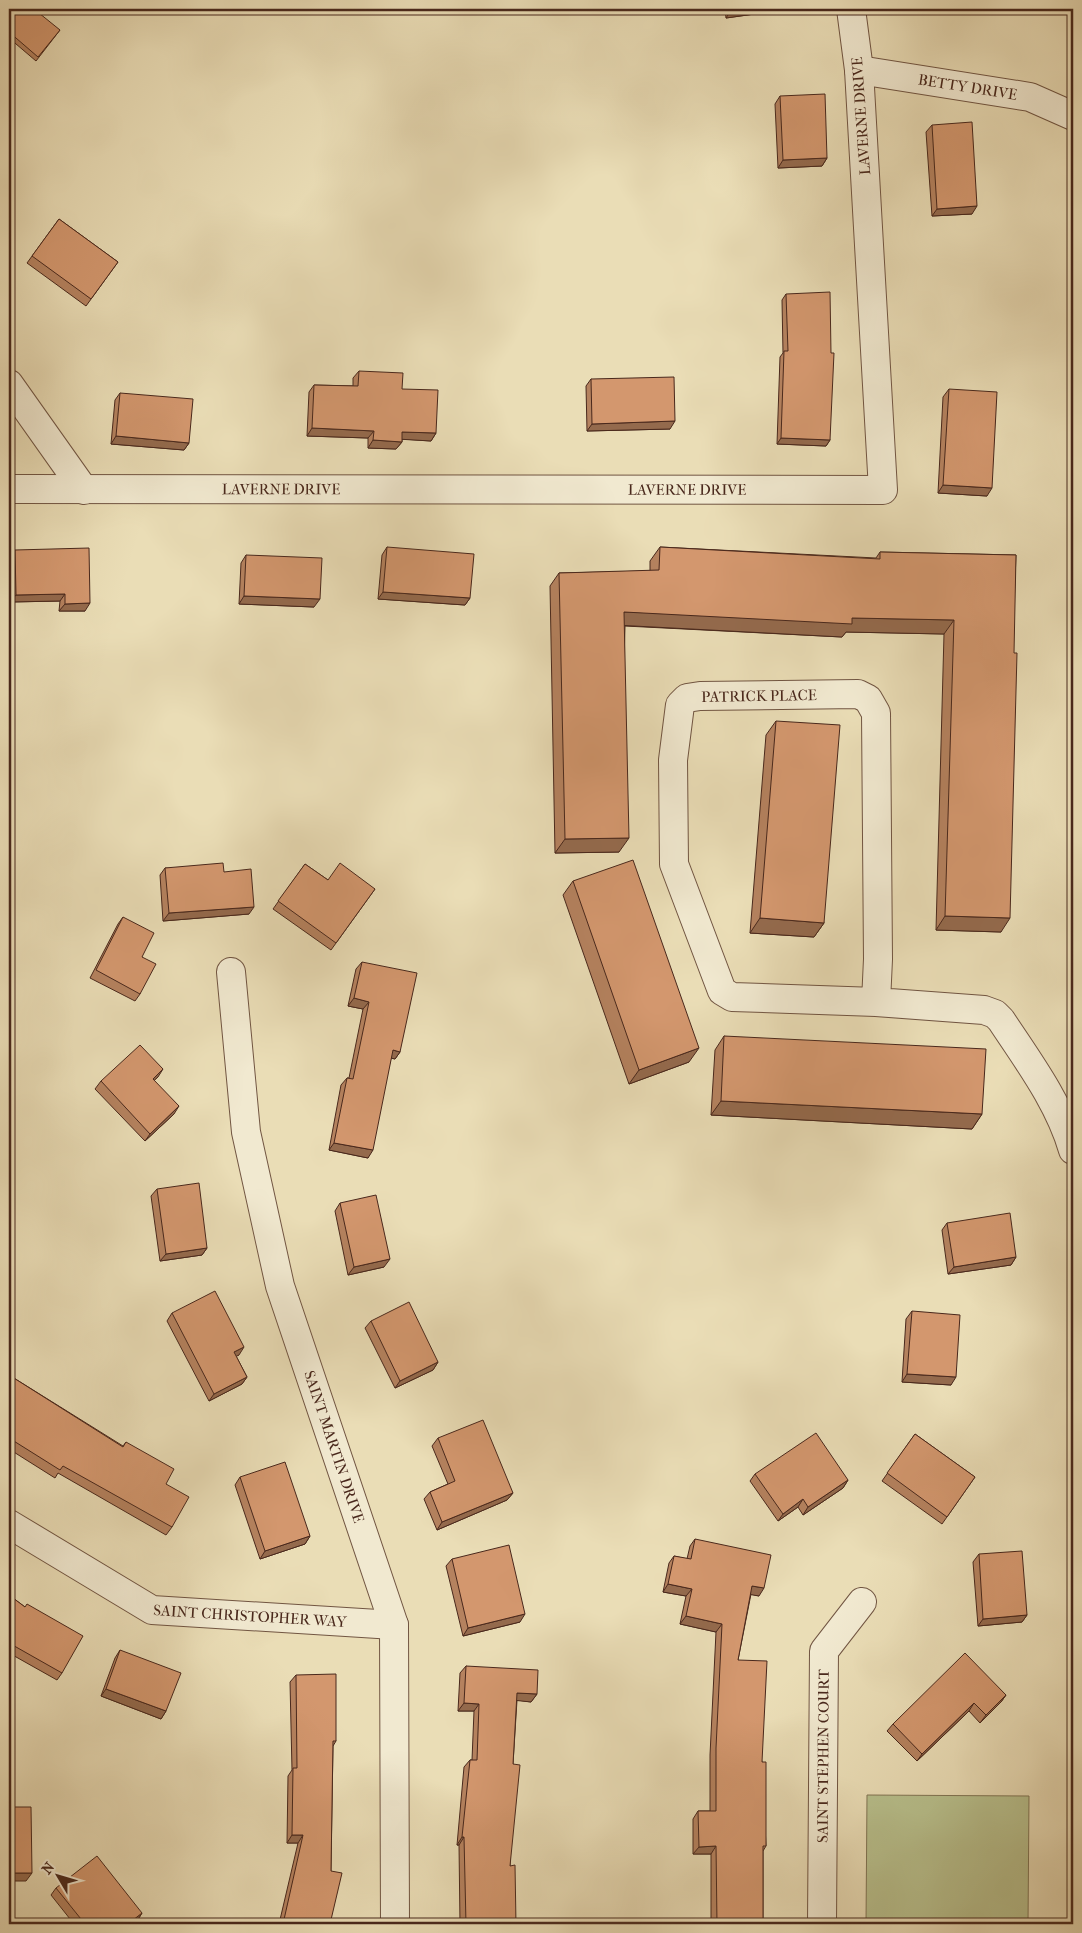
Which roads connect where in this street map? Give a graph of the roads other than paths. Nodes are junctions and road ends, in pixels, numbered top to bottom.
1 (850, 9) edge
2 (859, 70) junction
3 (1073, 116) edge
4 (9, 384) edge
5 (9, 489) edge
6 (84, 490) junction
7 (231, 972) dead end
8 (876, 1002) junction
9 (1073, 1150) edge
10 (9, 1524) edge
11 (862, 1602) dead end
12 (394, 1625) junction
13 (395, 1924) edge
14 (822, 1924) edge

1 - 2 street, LAVERNE DRIVE
2 - 3 street, BETTY DRIVE
2 - 6 street, LAVERNE DRIVE
4 - 6 street
5 - 6 street, LAVERNE DRIVE
7 - 12 street, SAINT MARTIN DRIVE
8 - 8 street, PATRICK PLACE
8 - 9 street, PATRICK PLACE
10 - 12 street, SAINT CHRISTOPHER WAY
11 - 14 street, SAINT STEPHEN COURT
12 - 13 street, SAINT MARTIN DRIVE

